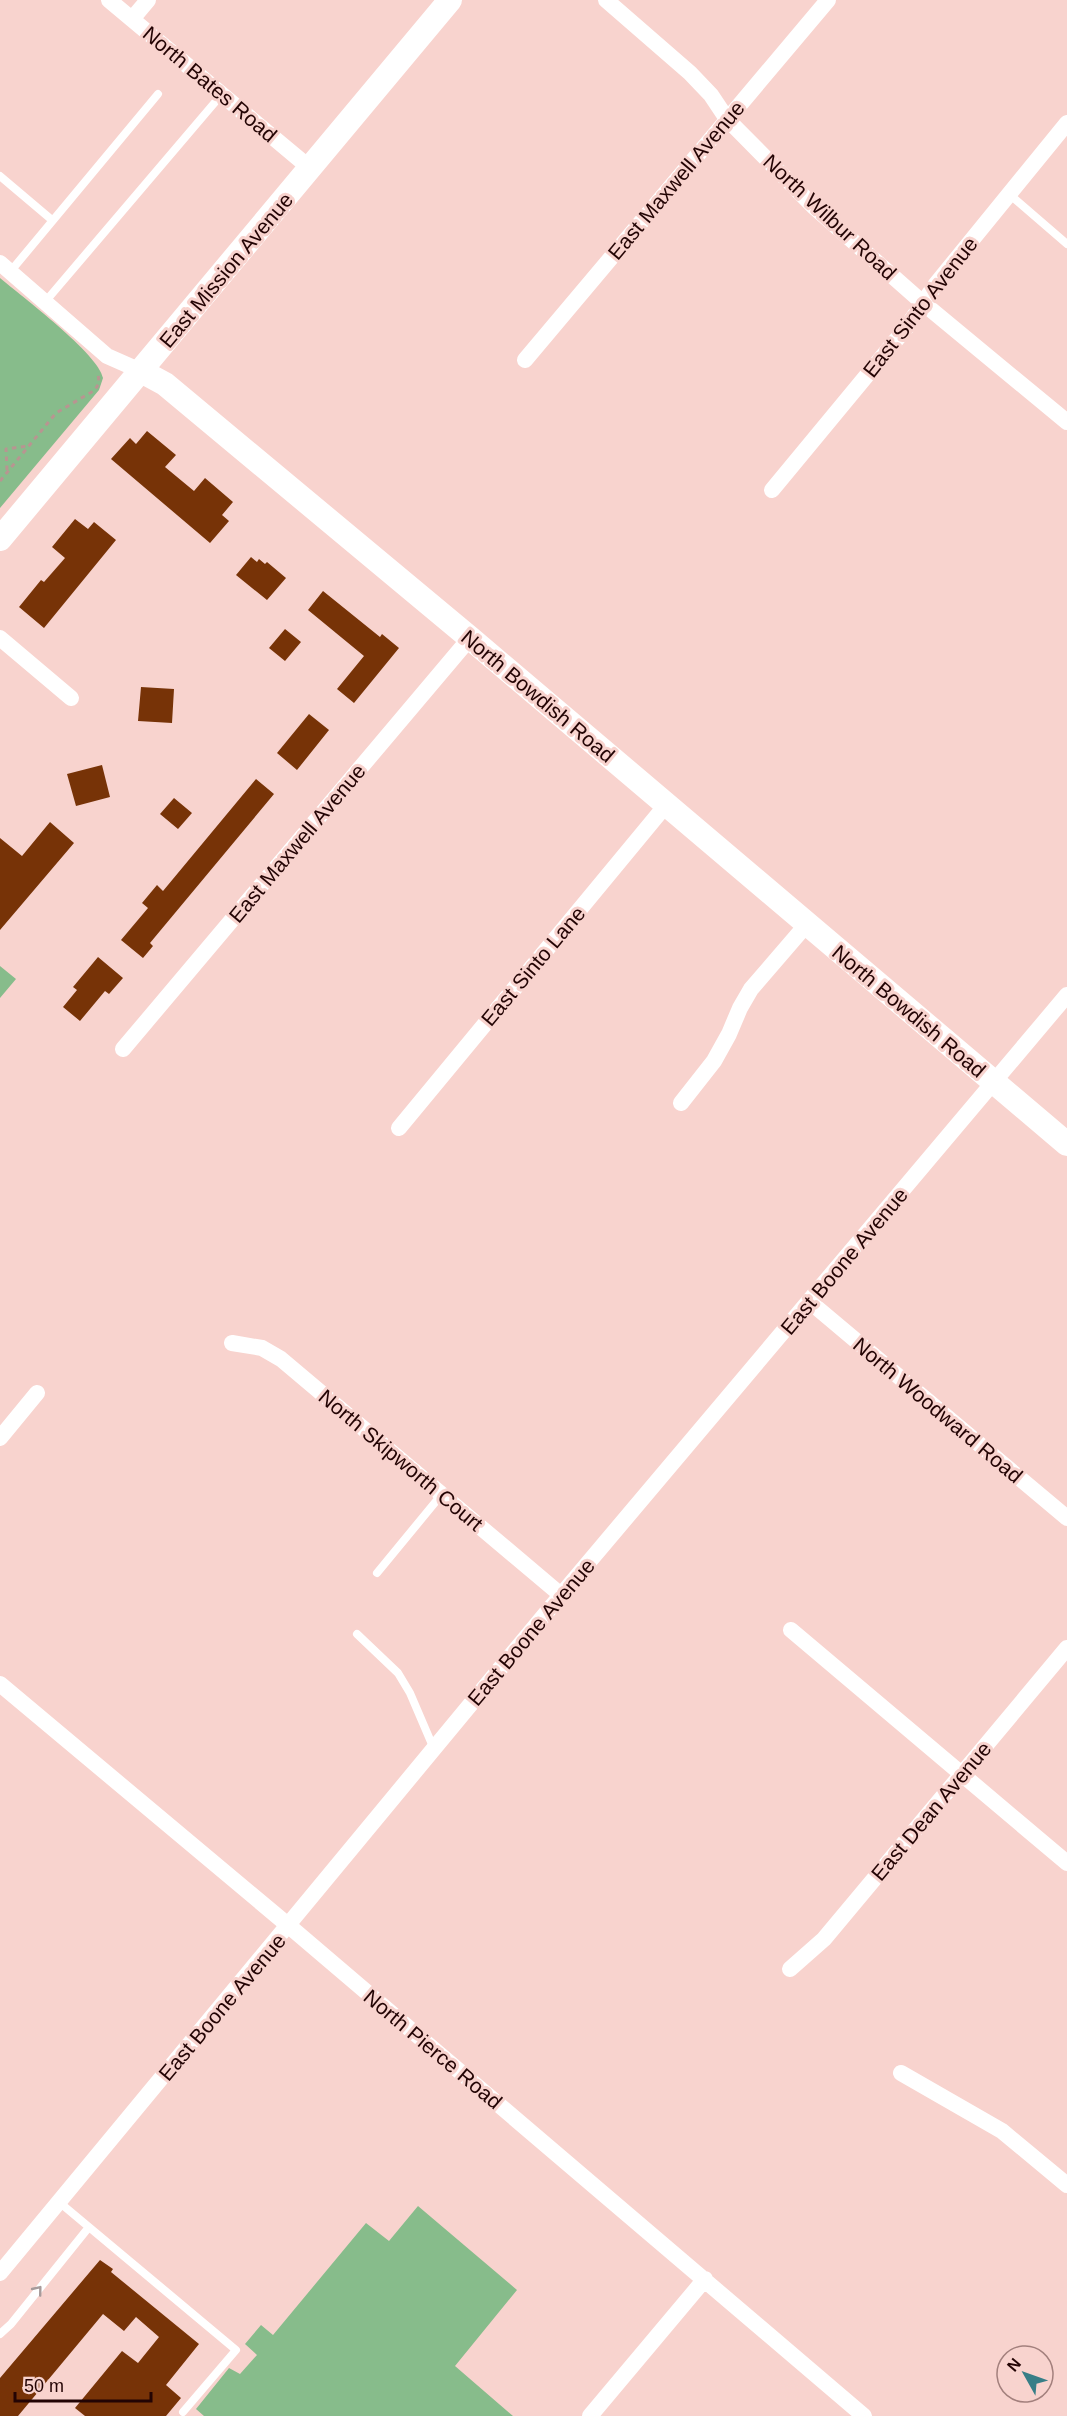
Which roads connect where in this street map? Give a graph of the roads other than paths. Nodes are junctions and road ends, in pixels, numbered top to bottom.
1 (109, 0) edge
2 (148, 0) edge
3 (450, 0) edge
4 (606, 0) edge
5 (828, 0) edge
6 (132, 19) junction
7 (158, 94) dead end
8 (222, 94) junction
9 (727, 119) junction
10 (1067, 123) edge
11 (311, 169) junction
12 (0, 176) edge
13 (1009, 194) junction
14 (52, 220) junction
15 (1067, 244) edge
16 (5, 267) edge
17 (45, 302) junction
18 (923, 303) junction
19 (525, 360) dead end
20 (141, 371) junction
21 (1067, 422) edge
22 (772, 490) dead end
23 (0, 539) edge
24 (0, 638) edge
25 (470, 638) junction
26 (71, 698) dead end
27 (666, 805) junction
28 (807, 924) junction
29 (1067, 995) edge
30 (123, 1049) dead end
31 (994, 1082) junction
32 (681, 1102) dead end
33 (399, 1128) dead end
34 (1067, 1144) edge
35 (810, 1302) junction
36 (232, 1343) dead end
37 (38, 1393) dead end
38 (0, 1438) edge
39 (442, 1494) junction
40 (1067, 1518) edge
41 (376, 1573) dead end
42 (561, 1595) junction
43 (791, 1630) dead end
44 (357, 1634) dead end
45 (1067, 1648) edge
46 (0, 1684) edge
47 (434, 1749) junction
48 (962, 1775) junction
49 (1067, 1863) edge
50 (289, 1926) junction
51 (790, 1969) dead end
52 (901, 2073) dead end
53 (1067, 2185) edge
54 (59, 2202) junction
55 (89, 2227) junction
56 (0, 2273) edge
57 (705, 2279) junction
58 (0, 2334) edge
59 (184, 2415) edge
60 (590, 2416) edge
61 (864, 2416) edge

1 - 6 street, North Bates Road
2 - 6 street
3 - 11 street, East Mission Avenue
4 - 9 street, North Wilbur Road
5 - 9 street, East Maxwell Avenue
6 - 8 street, North Bates Road
7 - 14 lane
8 - 11 street, North Bates Road
8 - 17 lane
9 - 18 street, North Wilbur Road
9 - 19 street, East Maxwell Avenue
10 - 13 street, East Sinto Avenue
11 - 20 street, East Mission Avenue
12 - 14 lane
13 - 15 lane
13 - 18 street, East Sinto Avenue
14 - 16 lane
16 - 17 street, North Bowdish Road
17 - 20 street, North Bowdish Road
18 - 21 street, North Wilbur Road
18 - 22 street, East Sinto Avenue
20 - 23 street, East Mission Avenue
20 - 25 street, North Bowdish Road
24 - 26 street
25 - 27 street, North Bowdish Road
25 - 30 street, East Maxwell Avenue
27 - 28 street, North Bowdish Road
27 - 33 street, East Sinto Lane
28 - 31 street, North Bowdish Road
28 - 32 street
29 - 31 street, East Boone Avenue
31 - 34 street, North Bowdish Road
31 - 35 street, East Boone Avenue
35 - 40 street, North Woodward Road
35 - 42 street, East Boone Avenue
36 - 39 street, North Skipworth Court
37 - 38 street
39 - 41 lane
39 - 42 street, North Skipworth Court
42 - 47 street, East Boone Avenue
43 - 48 street
44 - 47 lane
45 - 48 street, East Dean Avenue
46 - 50 street, North Pierce Road
47 - 50 street, East Boone Avenue
48 - 49 street
48 - 51 street, East Dean Avenue
50 - 54 street, East Boone Avenue
50 - 57 street, North Pierce Road
52 - 53 street
54 - 55 lane
54 - 56 street, East Boone Avenue
58 -> 55 lane
55 - 59 lane
57 - 60 street
57 - 61 street, North Pierce Road

